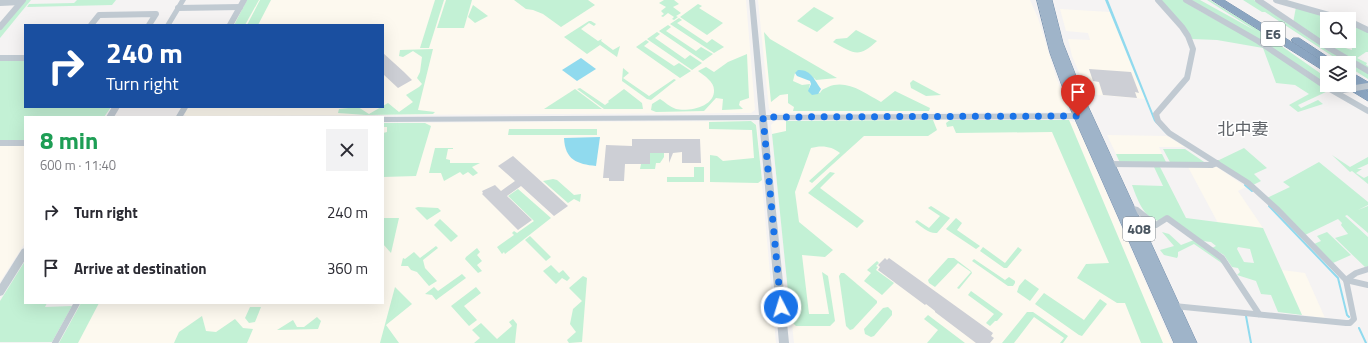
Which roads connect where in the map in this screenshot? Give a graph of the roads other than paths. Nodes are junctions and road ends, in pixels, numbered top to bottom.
1 (183, 0) edge
2 (244, 0) edge
3 (752, 0) edge
4 (1040, 0) edge
5 (1048, 0) edge
6 (1158, 0) edge
7 (1186, 0) edge
8 (1217, 0) edge
9 (1231, 0) edge
10 (1258, 0) edge
11 (1276, 0) edge
12 (22, 1) edge
13 (0, 3) edge
14 (240, 7) junction
15 (178, 8) junction
16 (1320, 12) edge
17 (93, 24) edge
18 (150, 24) edge
19 (169, 24) edge
20 (231, 24) edge
21 (1356, 24) edge
22 (0, 27) edge
23 (1368, 30) edge
24 (1321, 56) edge
25 (0, 58) edge
26 (24, 58) edge
27 (1320, 65) edge
28 (1368, 71) edge
29 (1356, 79) edge
30 (1320, 82) edge
31 (1356, 87) edge
32 (1368, 87) edge
33 (1334, 92) edge
34 (1356, 92) edge
35 (1368, 97) edge
36 (1368, 111) edge
37 (1082, 116) junction
38 (763, 117) junction
39 (384, 119) edge
40 (0, 143) edge
41 (24, 143) edge
42 (1217, 163) junction
43 (1109, 164) junction
44 (1129, 208) junction
45 (24, 256) edge
46 (1368, 269) edge
47 (1346, 280) junction
48 (1368, 285) edge
49 (0, 292) edge
50 (76, 304) edge
51 (1174, 306) junction
52 (1259, 314) junction
53 (55, 343) edge
54 (784, 343) edge
55 (1180, 343) edge
56 (1191, 343) edge

1 - 15 street
2 - 14 street
3 - 38 street
4 - 37 highway, 408
5 - 37 highway, 408
6 - 42 street
7 - 30 street
8 - 27 highway, E6
9 - 24 highway, E6
10 - 28 street
11 - 16 street
12 - 13 street
12 - 22 street
14 - 15 street
14 - 20 street
15 - 19 street
17 - 18 street
21 - 23 street
25 - 26 street
29 - 32 highway
31 - 32 street, bridge
33 - 36 street
34 - 35 highway
37 - 38 street
37 - 43 highway, 408
37 - 55 highway, 408
38 - 39 street
38 - 54 street
40 - 41 street
42 - 43 street
42 - 47 street
43 - 44 highway, 408
44 - 51 highway, 408
44 - 52 street
45 - 49 street
46 - 47 street
47 - 48 street
47 - 52 street
50 - 53 street
51 - 52 street
51 - 56 highway, 408

